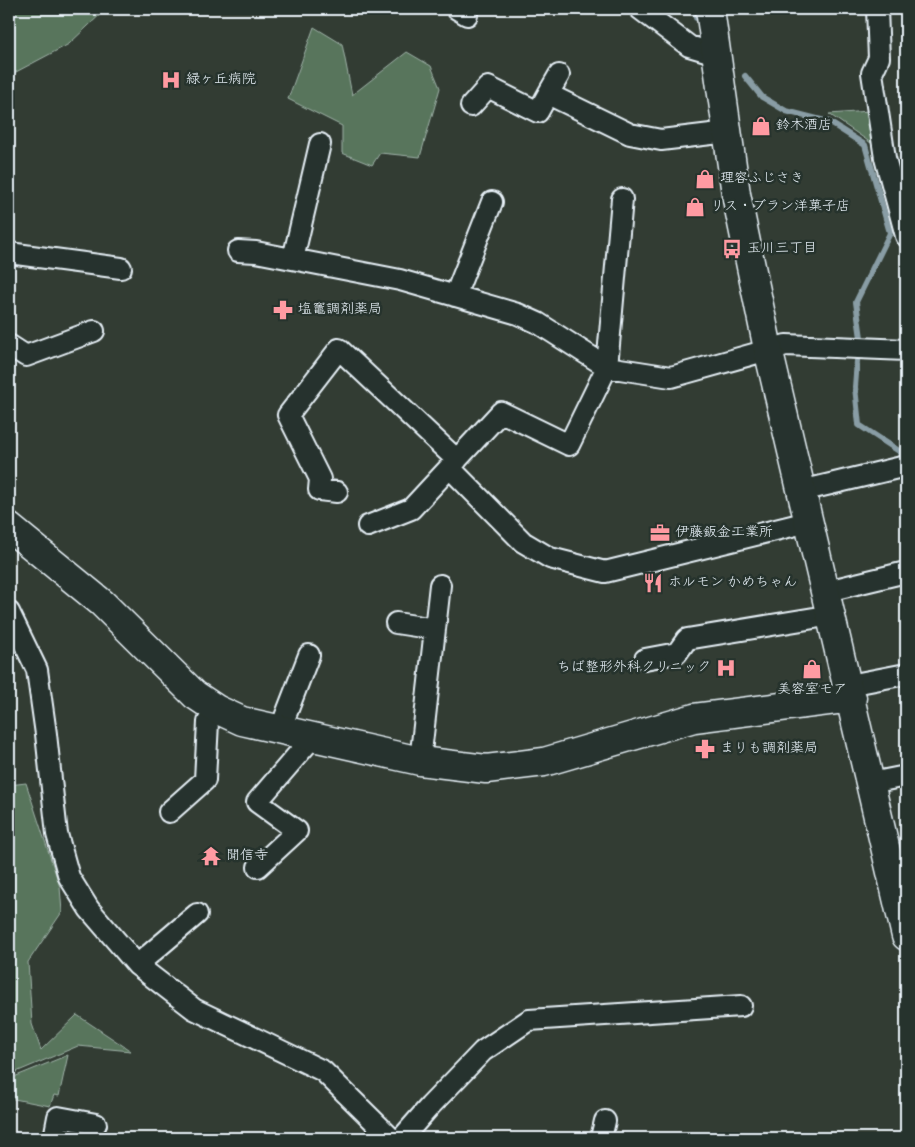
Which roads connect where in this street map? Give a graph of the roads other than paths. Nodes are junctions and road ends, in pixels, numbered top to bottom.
1 (640, 9) edge
2 (710, 9) edge
3 (877, 9) edge
4 (716, 54) junction
5 (559, 75) dead end
6 (548, 94) junction
7 (471, 106) dead end
8 (728, 132) junction
9 (320, 144) dead end
10 (622, 200) dead end
11 (492, 202) dead end
12 (906, 236) edge
13 (238, 251) dead end
14 (9, 253) edge
15 (293, 259) junction
16 (121, 268) dead end
17 (455, 296) junction
18 (94, 331) dead end
19 (9, 345) edge
20 (768, 349) junction
21 (906, 350) edge
22 (607, 367) junction
23 (454, 464) junction
24 (906, 466) edge
25 (321, 490) dead end
26 (802, 491) junction
27 (808, 522) junction
28 (368, 526) dead end
29 (9, 528) edge
30 (906, 572) edge
31 (440, 585) dead end
32 (829, 603) junction
33 (9, 612) edge
34 (396, 623) dead end
35 (435, 629) junction
36 (309, 655) dead end
37 (645, 659) dead end
38 (906, 674) edge
39 (850, 692) junction
40 (216, 709) junction
41 (280, 730) junction
42 (312, 738) junction
43 (420, 761) junction
44 (906, 776) edge
45 (871, 783) junction
46 (169, 812) dead end
47 (258, 867) dead end
48 (197, 914) dead end
49 (906, 936) edge
50 (137, 965) junction
51 (742, 1006) dead end
52 (96, 1124) dead end
53 (54, 1138) edge
54 (391, 1138) edge
55 (402, 1138) edge

1 - 4 street
2 - 4 street
3 - 12 street
4 - 8 street
5 - 6 street
6 - 7 street
6 - 8 street
8 - 20 street
9 - 15 street
10 - 22 street
11 - 17 street
13 - 15 street
14 - 16 street
15 - 17 street
17 - 22 street
18 - 19 street
20 - 21 street
20 - 22 street
20 - 26 street
22 - 23 street
23 - 25 street
23 - 27 street
23 - 28 street
24 - 26 street
26 - 27 street
27 - 32 street
29 - 40 street
30 - 32 street
31 - 35 street
32 - 37 street
32 - 39 street
33 - 50 street
34 - 35 street
35 - 43 street
36 - 41 street
38 - 39 street
39 - 43 street
39 - 45 street
40 - 41 street
40 - 46 street
41 - 42 street
42 - 43 street
42 - 47 street
44 - 45 street
45 - 49 street
48 - 50 street
50 - 54 street
51 - 55 street
52 - 53 street

